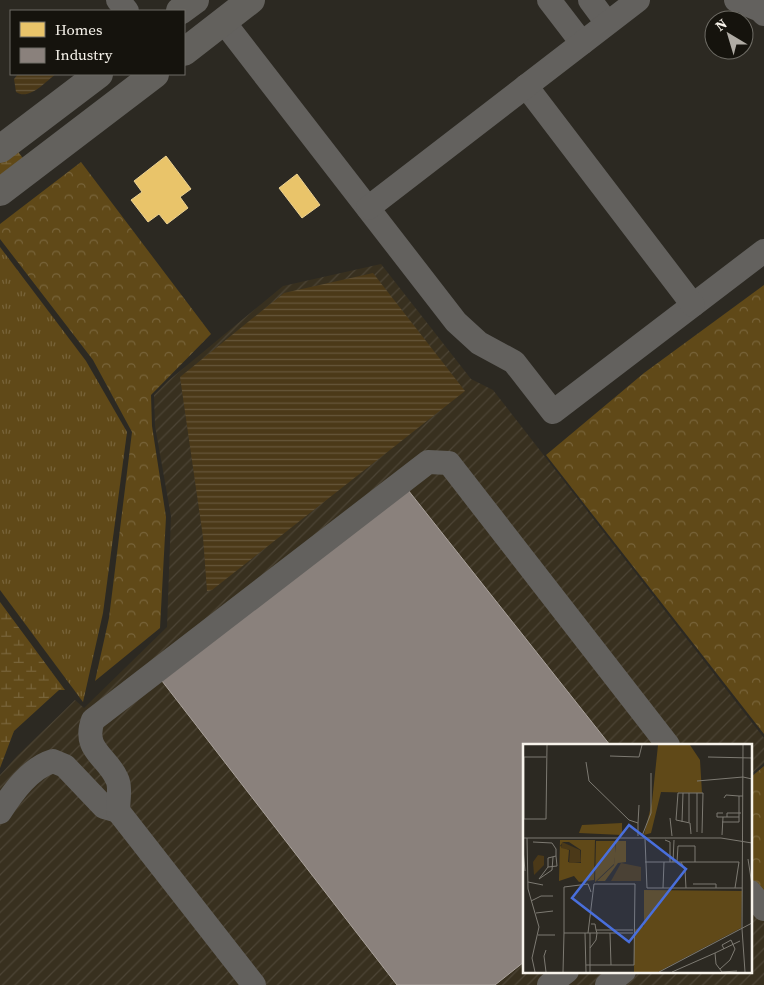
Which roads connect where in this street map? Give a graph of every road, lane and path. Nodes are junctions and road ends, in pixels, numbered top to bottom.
1 (118, 0) edge
2 (195, 0) edge
3 (251, 0) edge
4 (549, 0) edge
5 (590, 0) edge
6 (638, 0) edge
7 (736, 0) edge
8 (126, 10) edge
9 (181, 10) edge
10 (764, 14) edge
11 (223, 21) junction
12 (608, 23) junction
13 (582, 43) junction
14 (185, 51) edge
15 (98, 75) edge
16 (154, 75) edge
17 (526, 86) junction
18 (8, 143) edge
19 (38, 163) junction
20 (0, 192) edge
21 (368, 208) junction
22 (764, 250) edge
23 (692, 305) junction
24 (667, 744) edge
25 (0, 812) edge
26 (118, 812) junction
27 (752, 894) edge
28 (764, 909) edge
29 (566, 972) edge
30 (623, 972) edge
31 (254, 985) edge
32 (549, 985) edge
33 (607, 985) edge

1 - 8 street
2 - 9 main road
3 - 11 main road
4 - 13 street
5 - 12 street
6 - 12 street
7 - 10 street
11 - 14 main road
11 - 21 street
12 - 13 street
13 - 17 street
15 - 18 main road
16 - 19 main road
17 - 21 street
17 - 23 street
18 - 19 main road
19 - 20 main road
21 - 23 street
22 - 23 street
24 - 26 street
25 - 26 street
26 - 31 street
27 - 28 street
29 - 32 street
30 - 33 street

